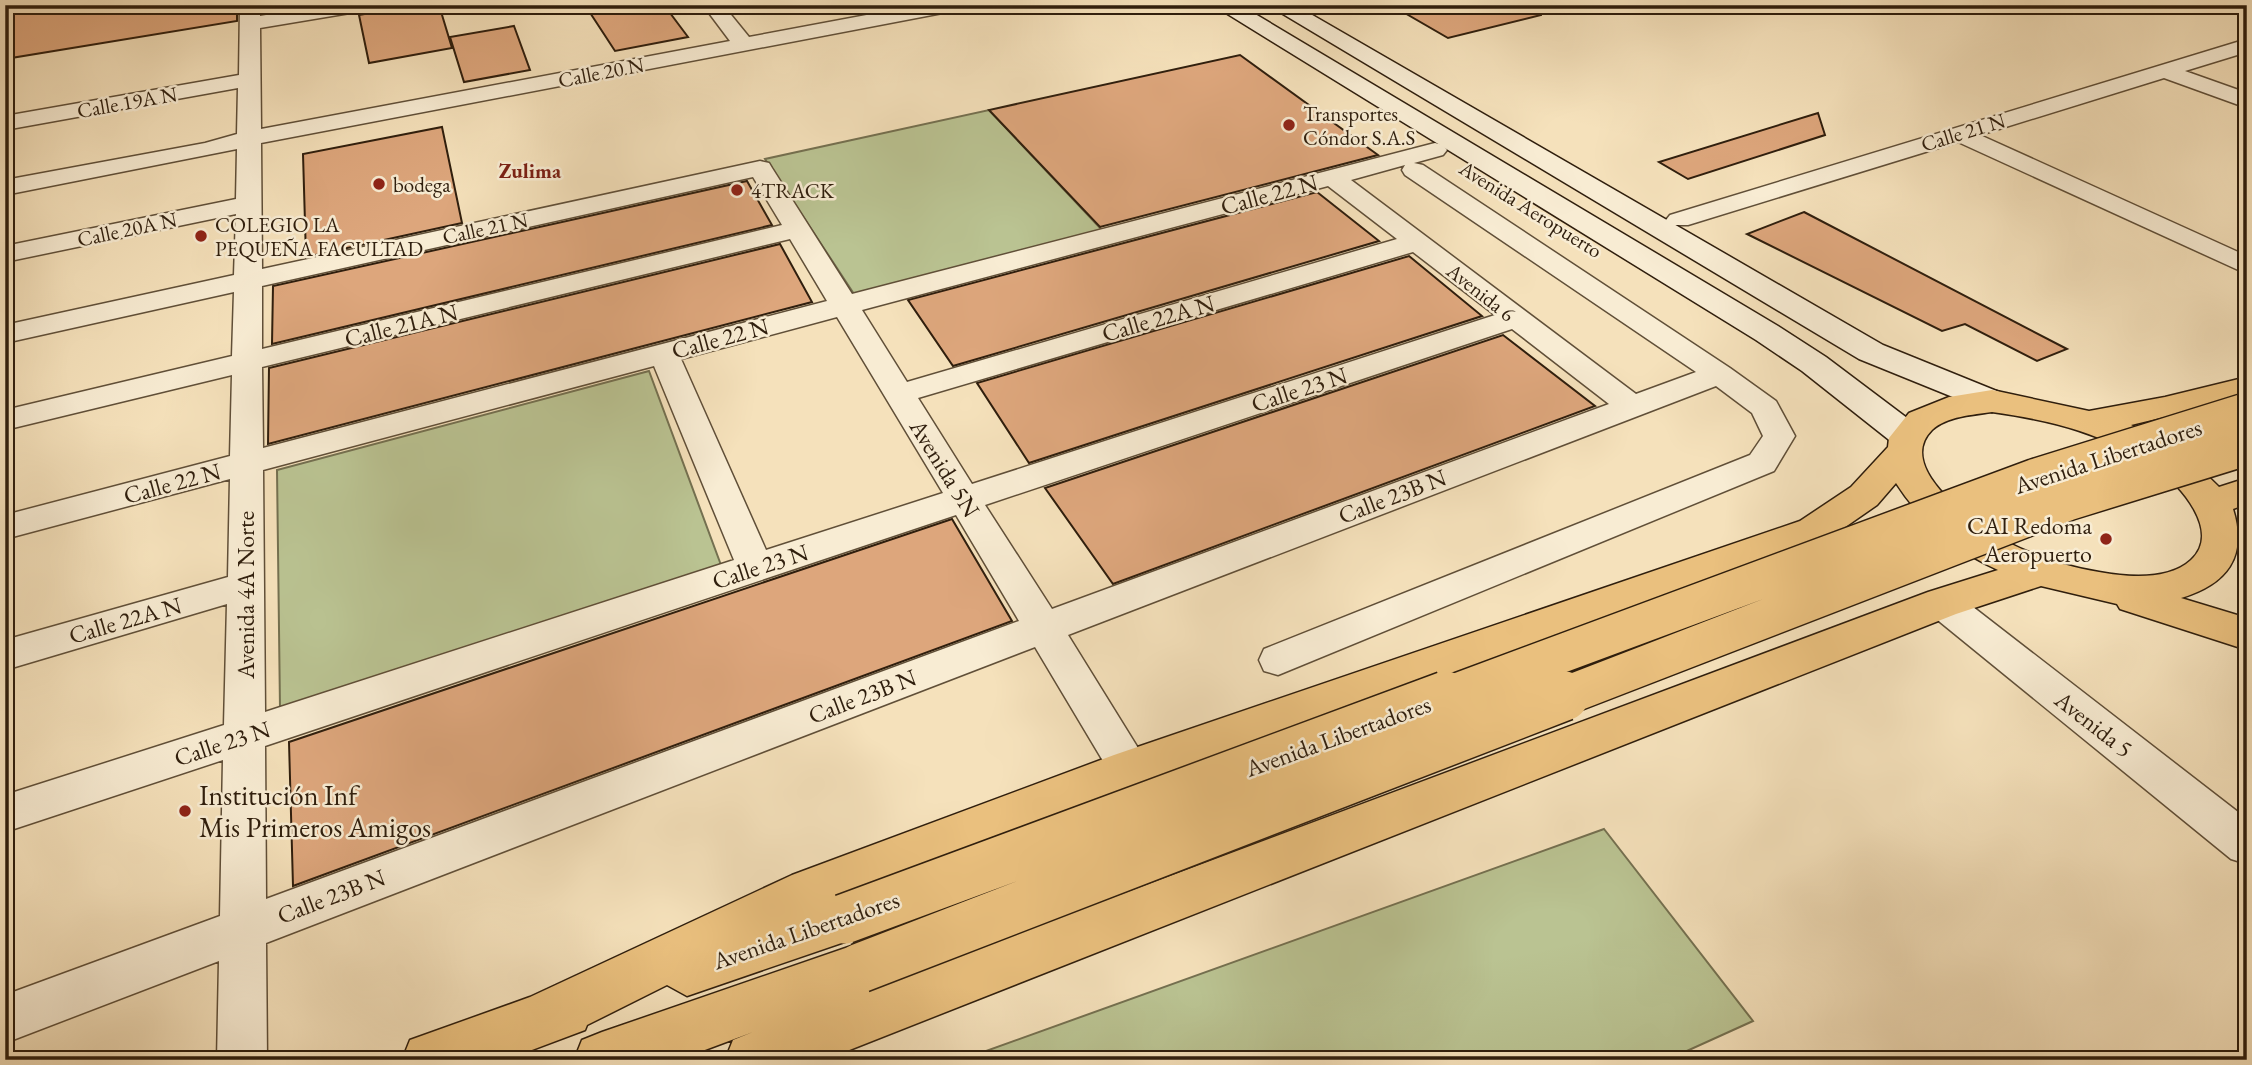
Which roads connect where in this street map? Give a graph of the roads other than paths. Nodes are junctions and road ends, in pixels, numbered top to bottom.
1 (362, 5) edge
2 (713, 5) edge
3 (953, 5) edge
4 (1198, 5) edge
5 (1224, 5) edge
6 (1301, 10) edge
7 (250, 15) edge
8 (1248, 28) junction
9 (744, 45) junction
10 (2247, 45) edge
11 (2163, 70) junction
12 (249, 80) junction
13 (2247, 101) edge
14 (5, 123) edge
15 (1958, 133) junction
16 (249, 138) junction
17 (1425, 160) junction
18 (760, 168) joint
19 (5, 177) edge
20 (1332, 177) junction
21 (5, 188) edge
22 (248, 204) junction
23 (1679, 220) junction
24 (798, 229) junction
25 (1417, 242) junction
26 (5, 254) edge
27 (2247, 266) edge
28 (247, 281) junction
29 (845, 306) junction
30 (1516, 318) junction
31 (5, 334) edge
32 (664, 353) junction
33 (247, 362) junction
34 (1719, 374) junction
35 (1937, 380) junction
36 (2247, 387) edge
37 (899, 394) junction
38 (1992, 401) junction
39 (1869, 405) junction
40 (1631, 406) junction
41 (2247, 412) edge
42 (5, 420) edge
43 (2092, 421) junction
44 (1905, 444) junction
45 (2247, 446) edge
46 (246, 463) junction
47 (2229, 497) edge
48 (964, 499) junction
49 (5, 527) edge
50 (2236, 550) edge
51 (755, 567) junction
52 (2039, 572) junction
53 (245, 585) junction
54 (2098, 588) junction
55 (1942, 603) junction
56 (1043, 628) junction
57 (2247, 634) edge
58 (5, 655) edge
59 (1278, 660) dead end
60 (244, 735) junction
61 (1130, 769) junction
62 (5, 814) edge
63 (2247, 845) edge
64 (243, 929) junction
65 (543, 1018) junction
66 (5, 1019) edge
67 (242, 1060) edge
68 (430, 1060) edge
69 (602, 1060) edge
70 (753, 1060) edge

1 - 7 street
2 - 9 street
3 - 9 street, Calle 20 N
4 - 8 main road, Avenida Aeropuerto
5 - 8 main road, Avenida Aeropuerto
6 - 23 main road, Avenida Aeropuerto
6 - 35 main road, Avenida Aeropuerto
7 - 12 street, Avenida 4A Norte
8 - 17 main road, Avenida Aeropuerto
8 - 39 main road, Avenida Aeropuerto
9 - 16 street, Calle 20 N
10 - 11 street, Calle 21 N
11 - 13 street
11 - 15 street, Calle 21 N
12 - 14 street, Calle 19A N
12 - 16 street, Avenida 4A Norte
15 - 23 street, Calle 21 N
15 - 27 street
16 - 19 street, Calle 20 N
16 - 21 street, Calle 20 N
16 - 22 street, Avenida 4A Norte
17 - 20 street, Calle 22 N
17 - 34 street, Avenida Aeropuerto
17 - 39 main road, Avenida Aeropuerto
18 - 24 street, Avenida 5N
18 - 28 street, Calle 21 N
20 - 25 street, Avenida 6
20 - 29 street, Calle 22 N
22 - 26 street, Calle 20A N
22 - 28 street, Avenida 4A Norte
23 - 35 main road, Avenida Aeropuerto
24 - 29 street, Avenida 5N
24 - 33 street, Calle 21A N
25 - 30 street, Avenida 6
25 - 37 street, Calle 22A N
28 - 31 street, Calle 21 N
28 - 33 street, Avenida 4A Norte
29 - 32 street, Calle 22 N
29 - 37 street, Avenida 5N
30 - 40 street, Avenida 6
30 - 48 street, Calle 23 N
32 - 46 street, Calle 22 N
32 - 51 street
33 - 42 street, Calle 21A N
33 - 46 street, Avenida 4A Norte
34 - 40 street, Calle 23B N
34 - 59 street, Avenida Aeropuerto
35 - 38 main road, Avenida Aeropuerto
36 - 43 main road
37 - 48 street, Avenida 5N
38 - 43 main road
38 - 44 main road
39 - 44 main road, Avenida Aeropuerto
40 - 56 street, Calle 23B N
41 - 65 main road, Avenida Libertadores, bridge
43 - 47 main road
44 - 52 main road
44 - 61 main road
45 - 69 main road, Avenida Libertadores, bridge
46 - 49 street, Calle 22 N
46 - 53 street, Avenida 4A Norte
47 - 50 main road
48 - 51 street, Calle 23 N
48 - 56 street, Avenida 5N
50 - 54 main road
51 - 60 street, Calle 23 N
52 - 54 main road
52 - 55 main road
53 - 58 street, Calle 22A N
53 - 60 street, Avenida 4A Norte
54 - 57 main road
55 - 63 street, Avenida 5
55 - 70 main road
56 - 61 street, Avenida 5N
56 - 64 street, Calle 23B N
60 - 62 street, Calle 23 N
60 - 64 street, Avenida 4A Norte
61 - 65 main road
64 - 66 street, Calle 23B N
64 - 67 street, Avenida 4A Norte
65 - 68 main road, Avenida Libertadores

